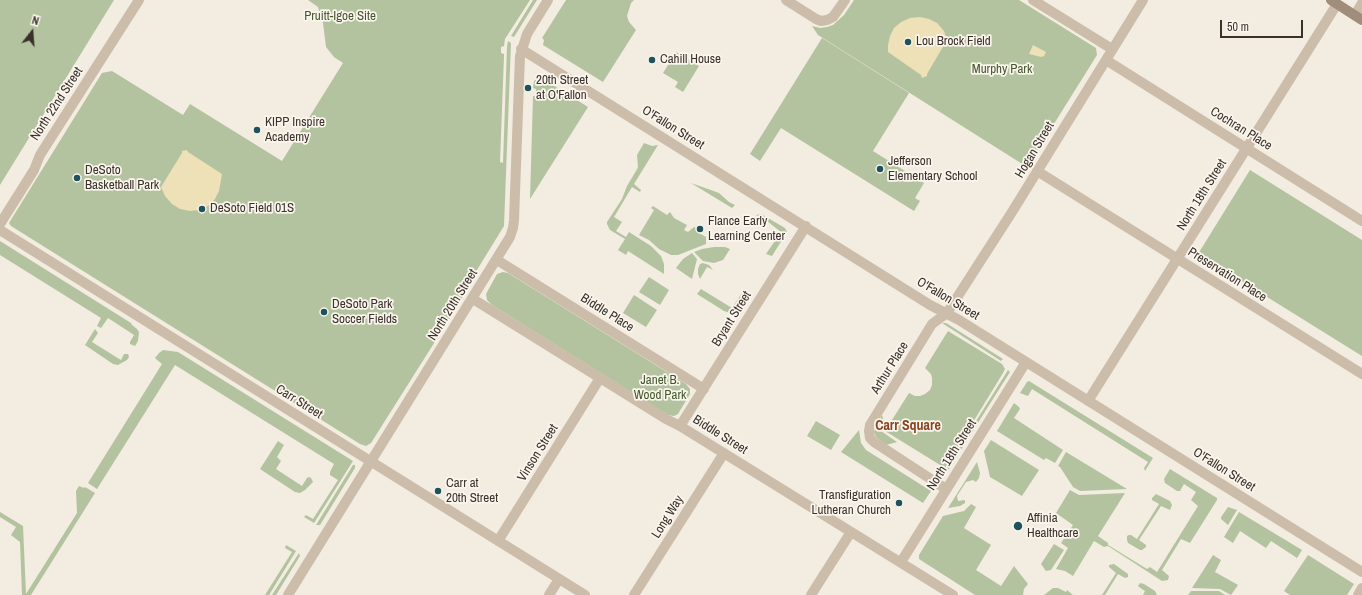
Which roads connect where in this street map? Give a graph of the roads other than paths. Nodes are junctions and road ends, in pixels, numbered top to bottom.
1 (138, 0) edge
2 (548, 0) edge
3 (786, 0) edge
4 (845, 0) edge
5 (1033, 0) edge
6 (1143, 0) edge
7 (1334, 2) edge
8 (1362, 3) edge
9 (1358, 17) edge
10 (521, 49) junction
11 (1112, 49) junction
12 (1106, 60) junction
13 (1247, 148) junction
14 (1037, 172) junction
15 (1362, 220) edge
16 (0, 224) edge
17 (806, 226) junction
18 (0, 230) edge
19 (1177, 259) junction
20 (497, 260) junction
21 (473, 299) junction
22 (947, 314) junction
23 (1026, 362) junction
24 (1362, 374) edge
25 (600, 378) junction
26 (704, 389) junction
27 (1088, 401) junction
28 (680, 426) junction
29 (724, 453) junction
30 (371, 461) junction
31 (946, 489) junction
32 (851, 532) junction
33 (498, 541) junction
34 (900, 562) junction
35 (1362, 572) edge
36 (559, 579) junction
37 (1362, 588) edge
38 (288, 595) edge
39 (549, 595) edge
40 (585, 595) edge
41 (634, 595) edge
42 (811, 595) edge
43 (953, 595) edge
44 (1358, 595) edge

1 - 16 street, North 22nd Street
2 - 10 street, North 20th Street
3 - 4 street
5 - 11 street
6 - 11 street, Hogan Street
7 - 9 main road
7 - 13 street, North 18th Street
8 - 9 street
10 - 17 street, O'Fallon Street
10 - 20 street, North 20th Street
11 - 12 street, Hogan Street
12 - 13 street, Cochran Place
12 - 14 street, Hogan Street
13 - 15 street, Cochran Place
13 - 19 street, North 18th Street
14 - 19 street, Preservation Place
14 - 22 street, Hogan Street
17 - 22 street, O'Fallon Street
17 - 26 street, Bryant Street
18 - 30 street, Carr Street
19 - 24 street, Preservation Place
19 - 27 street, North 18th Street
20 - 21 street, North 20th Street
20 - 26 street, Biddle Place
21 - 25 street, Biddle Street
21 - 30 street, North 20th Street
22 - 23 street, O'Fallon Street
22 - 31 street, Arthur Place
23 - 27 street, O'Fallon Street
23 - 31 street, North 18th Street
25 - 28 street, Biddle Street
25 - 33 street, Vinson Street
26 - 28 street, Bryant Street
27 - 35 street, O'Fallon Street
28 - 29 street, Biddle Street
29 - 32 street, Biddle Street
29 - 41 street, Long Way
30 - 33 street, Carr Street
30 - 38 street, North 20th Street
31 - 34 street, North 18th Street
32 - 34 street, Biddle Street
32 - 42 street
33 - 36 street, Carr Street
34 - 43 street, Biddle Street
36 - 39 street
36 - 40 street, Carr Street
37 - 44 street

